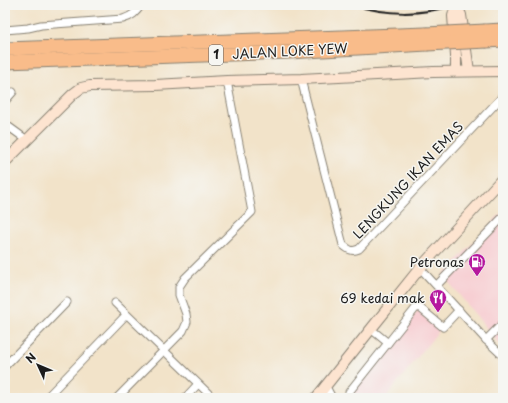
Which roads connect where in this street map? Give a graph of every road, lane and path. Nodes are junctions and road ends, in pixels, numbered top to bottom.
1 (141, 5) edge
2 (456, 5) edge
3 (5, 30) edge
4 (503, 32) edge
5 (427, 39) junction
6 (5, 49) edge
7 (467, 55) junction
8 (456, 56) junction
9 (5, 62) edge
10 (486, 70) junction
11 (456, 71) junction
12 (469, 71) junction
13 (503, 71) edge
14 (433, 72) junction
15 (302, 80) junction
16 (227, 81) junction
17 (13, 92) dead end
18 (503, 93) edge
19 (5, 101) edge
20 (5, 124) edge
21 (27, 140) junction
22 (5, 162) edge
23 (503, 178) edge
24 (503, 217) edge
25 (420, 268) junction
26 (437, 285) junction
27 (67, 302) dead end
28 (115, 303) dead end
29 (459, 310) junction
30 (126, 315) junction
31 (503, 323) edge
32 (371, 329) junction
33 (486, 340) junction
34 (388, 343) junction
35 (164, 350) junction
36 (503, 356) edge
37 (5, 366) edge
38 (198, 384) junction
39 (325, 385) junction
40 (349, 392) dead end
41 (46, 398) edge
42 (117, 398) edge
43 (185, 398) edge
44 (213, 398) edge
45 (316, 398) edge
46 (332, 398) edge

1 - 3 street
2 - 7 street
2 - 8 street
4 - 5 highway, JALAN LOKE YEW / 1, bridge
5 - 6 highway, JALAN LOKE YEW / 1
5 - 9 highway, JALAN LOKE YEW / 1
7 - 10 street
7 - 12 street
8 - 11 street
8 - 14 street
10 - 12 street
10 - 13 street
11 - 12 street
11 - 14 street
14 - 15 street
15 - 16 street
15 - 18 street, LENGKUNG IKAN EMAS
16 - 21 street
16 - 35 street
17 - 19 street
20 - 21 street
21 - 22 street
23 - 25 street
24 - 26 street
25 - 26 street
25 - 32 street
26 - 29 street
27 - 37 street
28 - 30 street
29 - 33 street
29 - 34 street
30 - 35 street
30 - 41 street
31 - 33 street
32 - 34 street
32 - 39 street
33 - 36 street
34 - 40 street
35 - 38 street
35 - 42 street
38 - 43 street
38 - 44 street
39 - 45 street
39 - 46 street

